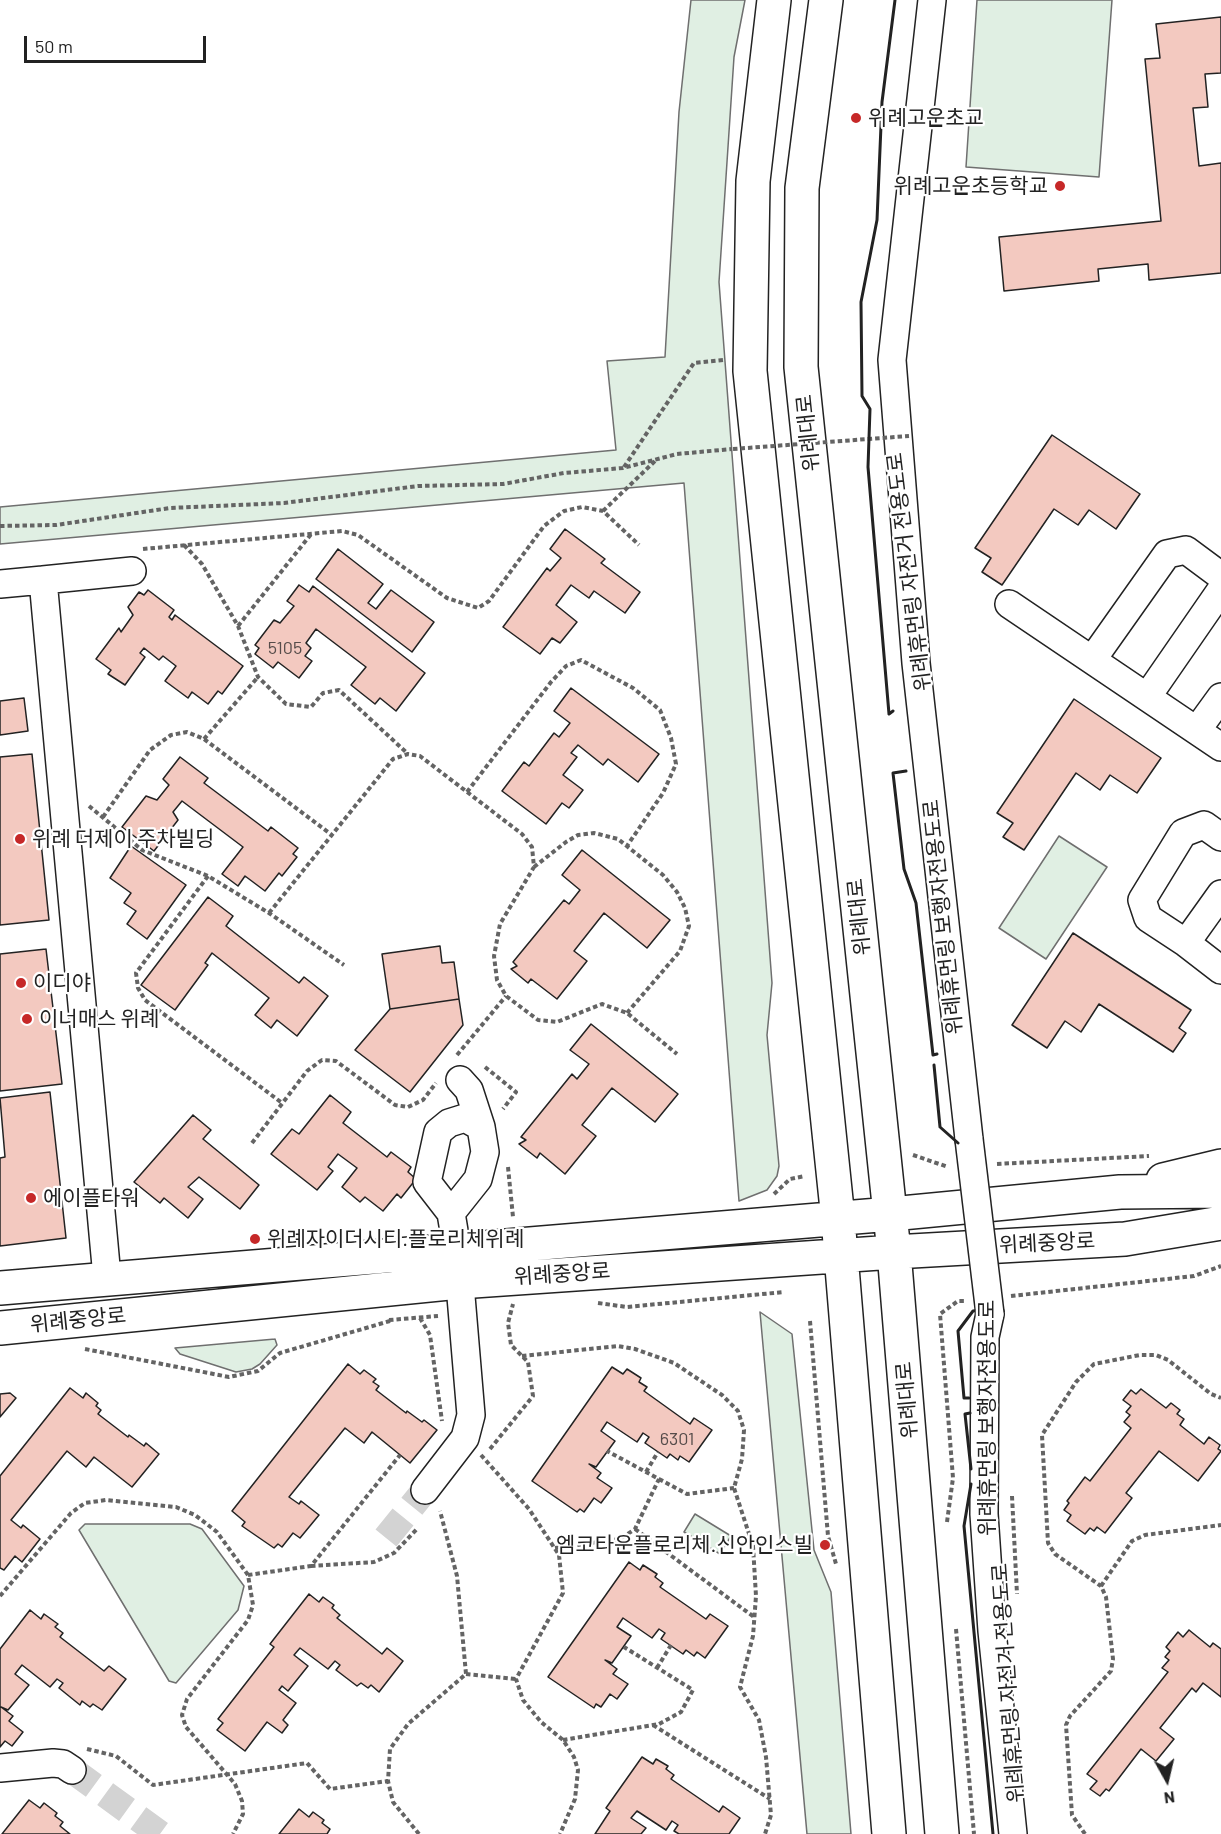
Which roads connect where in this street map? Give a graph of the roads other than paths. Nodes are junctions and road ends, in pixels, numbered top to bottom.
1 (774, 0) edge
2 (826, 0) edge
3 (932, 0) edge
4 (136, 560) road end
5 (1221, 576) edge
6 (43, 580) junction
7 (0, 584) edge
8 (1221, 590) edge
9 (1009, 604) dead end
10 (1092, 660) junction
11 (1147, 697) junction
12 (1221, 697) edge
13 (1197, 730) junction
14 (1221, 747) edge
15 (1221, 837) edge
16 (1221, 894) edge
17 (1186, 944) junction
18 (1221, 970) edge
19 (482, 1127) junction
20 (443, 1128) junction
21 (1221, 1166) edge
22 (1221, 1191) edge
23 (1120, 1192) junction
24 (451, 1213) junction
25 (891, 1214) junction
26 (838, 1218) junction
27 (1221, 1223) edge
28 (1125, 1239) junction
29 (1221, 1245) edge
30 (457, 1249) junction
31 (894, 1252) junction
32 (841, 1256) junction
33 (107, 1277) junction
34 (459, 1281) junction
35 (0, 1288) edge
36 (0, 1328) edge
37 (432, 1500) tunnel mouth
38 (78, 1759) tunnel mouth
39 (0, 1768) edge
40 (889, 1834) edge
41 (942, 1834) edge
42 (1013, 1834) edge

1 - 26 main road
2 - 25 main road, 위례대로
3 - 42 street, 위례휴먼링 보행자전용도로, bridge
4 - 6 street
5 - 10 street
6 - 7 street
6 - 33 street
8 - 11 street
9 - 10 street
10 - 11 street
11 - 13 street
12 - 13 street
13 - 14 street
15 - 17 street
16 - 17 street
17 - 18 street
19 - 20 street
19 - 20 street
19 - 24 street
20 - 24 street
21 - 23 main road, 위례중앙로
22 - 23 main road, 위례중앙로
23 - 25 main road, 위례중앙로
24 - 30 street
25 - 26 main road, 위례중앙로
25 - 31 main road, 위례대로
26 - 30 main road, 위례중앙로
26 - 32 main road
27 - 28 main road, 위례중앙로
28 - 29 main road, 위례중앙로
28 - 31 main road, 위례중앙로
30 - 33 main road, 위례중앙로
30 - 34 street
31 - 32 main road, 위례중앙로
31 - 41 main road, 위례대로
32 - 34 main road, 위례중앙로
32 - 40 main road
33 - 35 main road, 위례중앙로
34 - 36 main road, 위례중앙로
34 - 37 street
38 - 39 street

